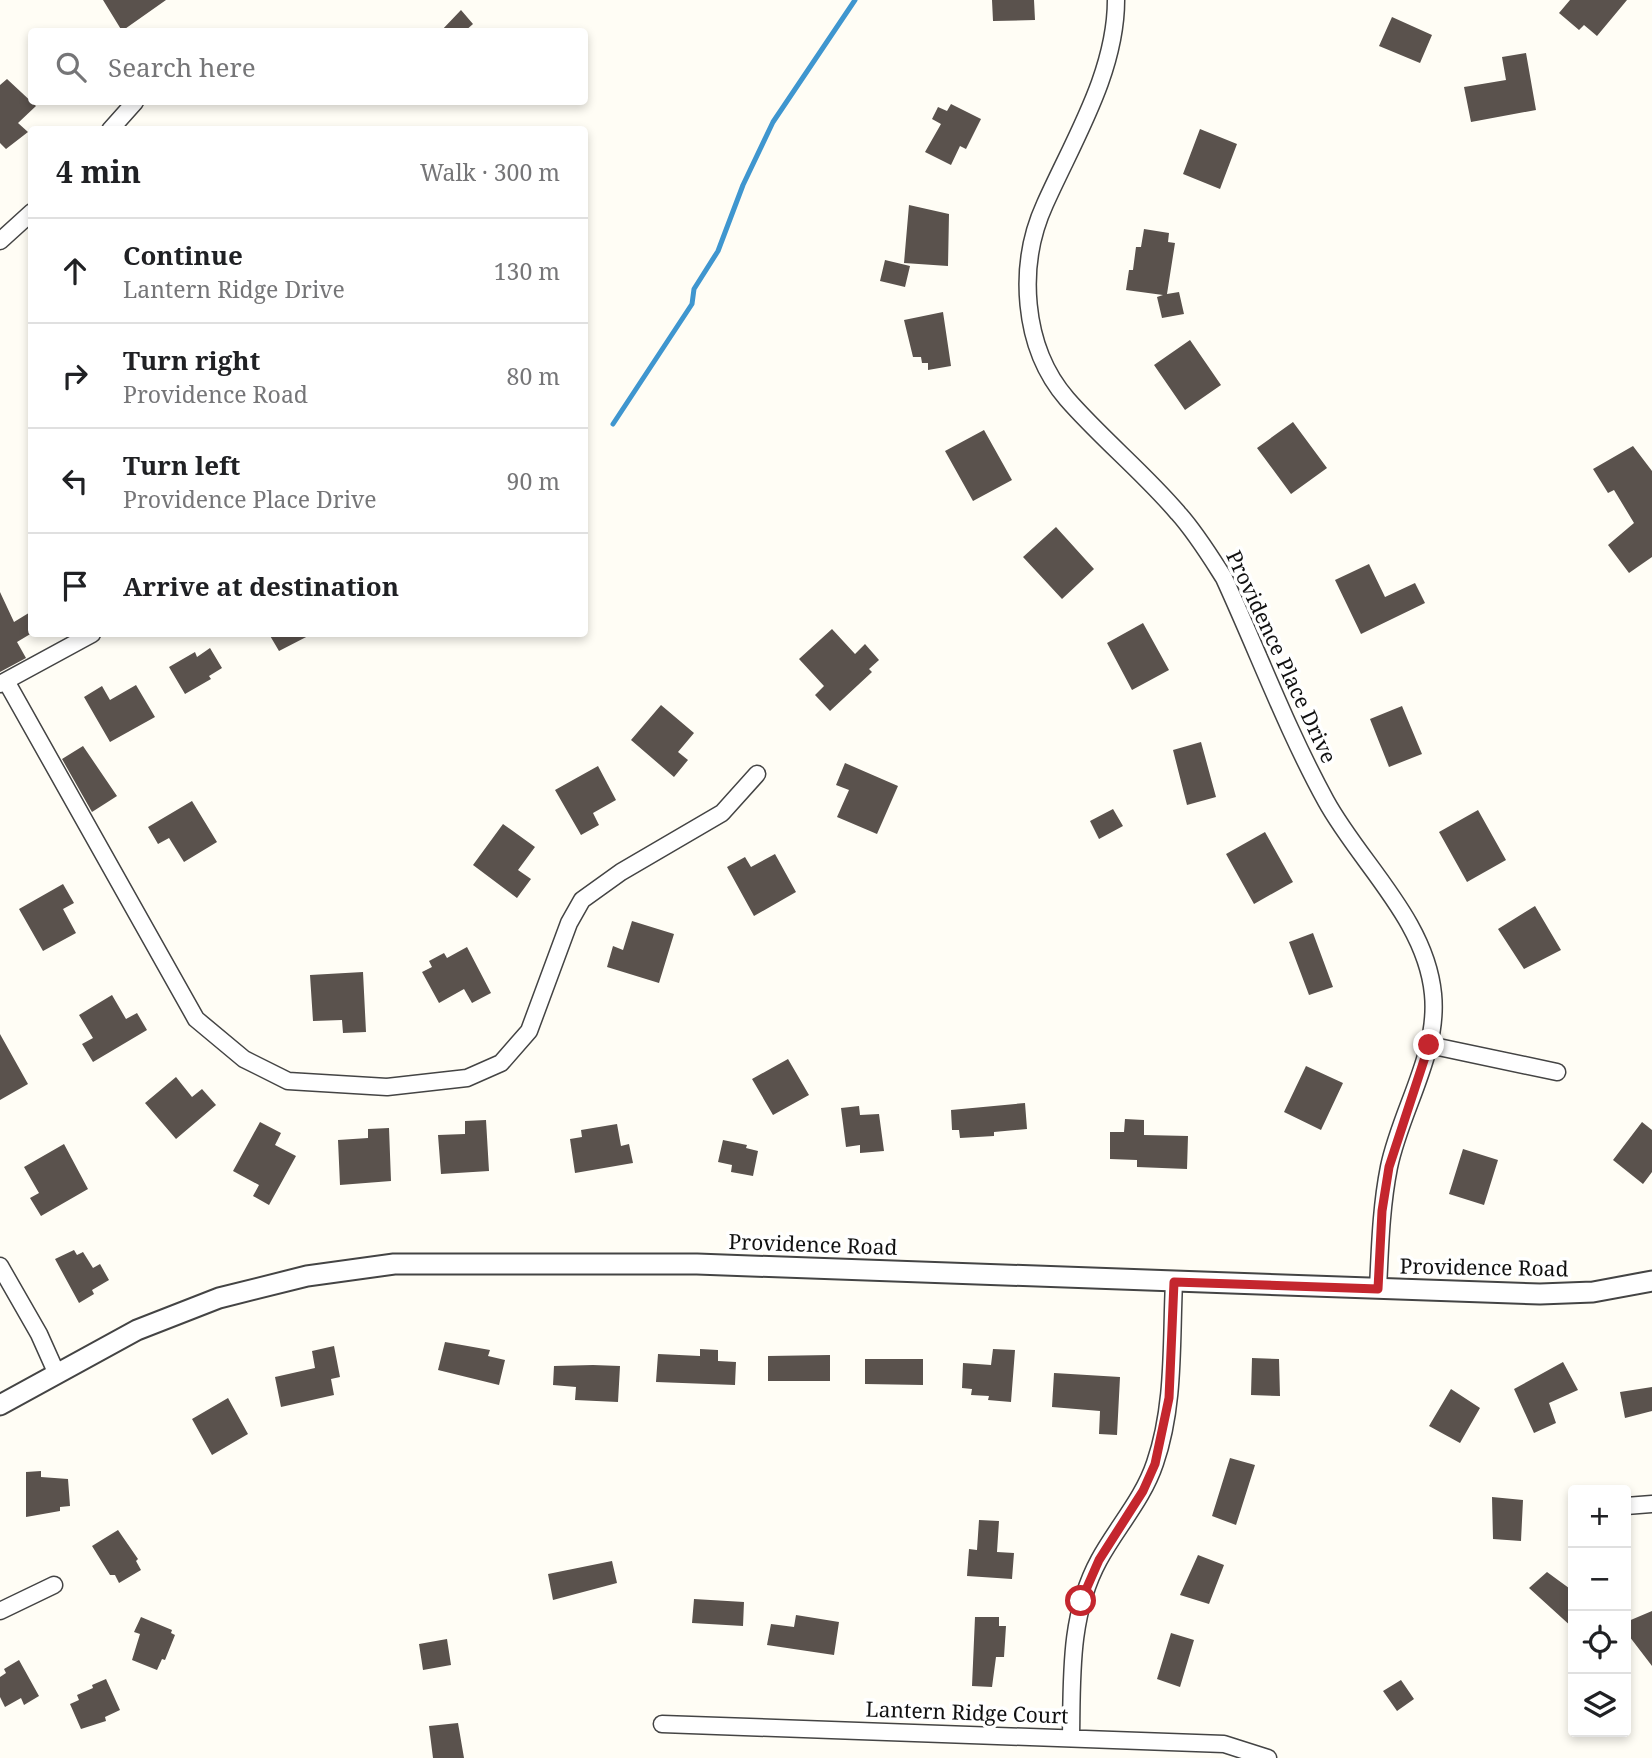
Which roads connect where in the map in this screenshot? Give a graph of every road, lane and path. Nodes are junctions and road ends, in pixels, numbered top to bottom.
1 (1116, 0) edge
2 (132, 105) edge
3 (114, 126) edge
4 (28, 216) edge
5 (0, 241) edge
6 (87, 637) edge
7 (3, 683) edge
8 (757, 774) dead end
9 (1429, 1045) junction
10 (1557, 1072) dead end
11 (0, 1266) edge
12 (1174, 1282) junction
13 (1652, 1282) edge
14 (1378, 1289) junction
15 (56, 1372) junction
16 (0, 1405) edge
17 (1652, 1504) edge
18 (1631, 1506) edge
19 (54, 1585) dead end
20 (0, 1611) edge
21 (662, 1724) dead end
22 (1071, 1738) junction
23 (1268, 1758) edge

1 - 9 street, Providence Place Drive
2 - 3 street
4 - 5 street
6 - 7 street
7 - 8 street
9 - 10 street
9 - 14 street, Providence Place Drive
11 - 15 street
12 - 14 street, Providence Road
12 - 15 street, Providence Road
12 - 22 street
13 - 14 street, Providence Road
15 - 16 street, Providence Road
17 - 18 street
19 - 20 street
21 - 22 street, Lantern Ridge Court
22 - 23 street, Lantern Ridge Court

